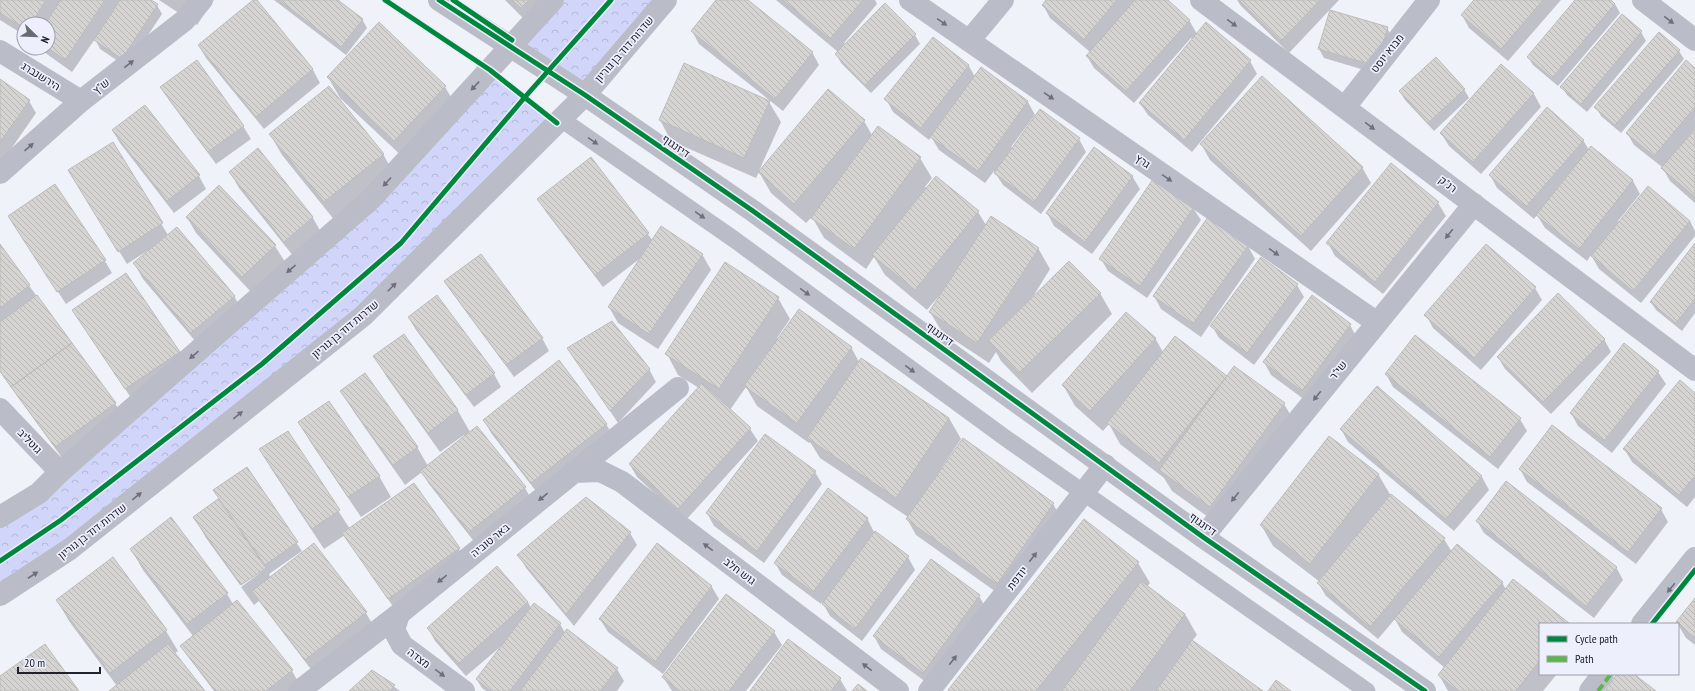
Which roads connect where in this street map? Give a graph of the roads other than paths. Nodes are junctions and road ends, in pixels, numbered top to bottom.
1 (202, 0) edge
2 (439, 0) edge
3 (553, 0) edge
4 (666, 0) edge
5 (910, 0) edge
6 (1003, 0) edge
7 (1201, 0) edge
8 (1429, 0) edge
9 (1642, 0) edge
10 (1695, 40) edge
11 (969, 41) junction
12 (511, 47) junction
13 (0, 51) edge
14 (585, 95) junction
15 (82, 101) junction
16 (1345, 107) junction
17 (561, 119) junction
18 (0, 173) edge
19 (1474, 204) junction
20 (1376, 322) junction
21 (1695, 370) edge
22 (678, 388) dead end
23 (0, 409) edge
24 (1105, 465) junction
25 (60, 472) junction
26 (573, 472) junction
27 (1083, 492) junction
28 (0, 517) edge
29 (1203, 537) junction
30 (1695, 558) edge
31 (0, 595) edge
32 (399, 614) junction
33 (1643, 623) edge
34 (1602, 675) edge
35 (299, 691) edge
36 (464, 691) edge
37 (898, 691) edge
38 (929, 691) edge
39 (1367, 691) edge
40 (1425, 691) edge
41 (1590, 691) edge

15 -> 1 street, ש"ץ
2 - 12 street, דיזנגוף
3 - 12 street
4 - 14 street, שדרות דוד בן גוריון
5 -> 11 street, גרץ
6 - 11 street
7 -> 16 street, רנ"ק
8 - 16 street, מבוא יוסט
9 -> 10 street
11 -> 20 street, גרץ
12 - 14 street, דיזנגוף
12 -> 25 street
13 - 15 street, הירשנברג
14 - 17 street, שדרות דוד בן גוריון
14 - 24 street, דיזנגוף
18 -> 15 street, ש"ץ
16 -> 19 street, רנ"ק
17 -> 27 lane
31 -> 17 street, שדרות דוד בן גוריון
19 -> 20 street, שי"ר
19 - 21 street, רנ"ק
20 -> 29 street, שי"ר
22 - 26 street, באר טוביה
23 - 25 street, גוטליב
24 - 27 street, יודפת
24 - 29 street, דיזנגוף
25 - 28 street
26 -> 32 street, באר טוביה
37 -> 26 street, גוש חלב
38 -> 27 street, יודפת
27 - 39 lane
29 - 40 street, דיזנגוף
30 -> 33 street
32 - 35 street, באר טוביה
32 -> 36 street, מצדה
34 - 41 street

